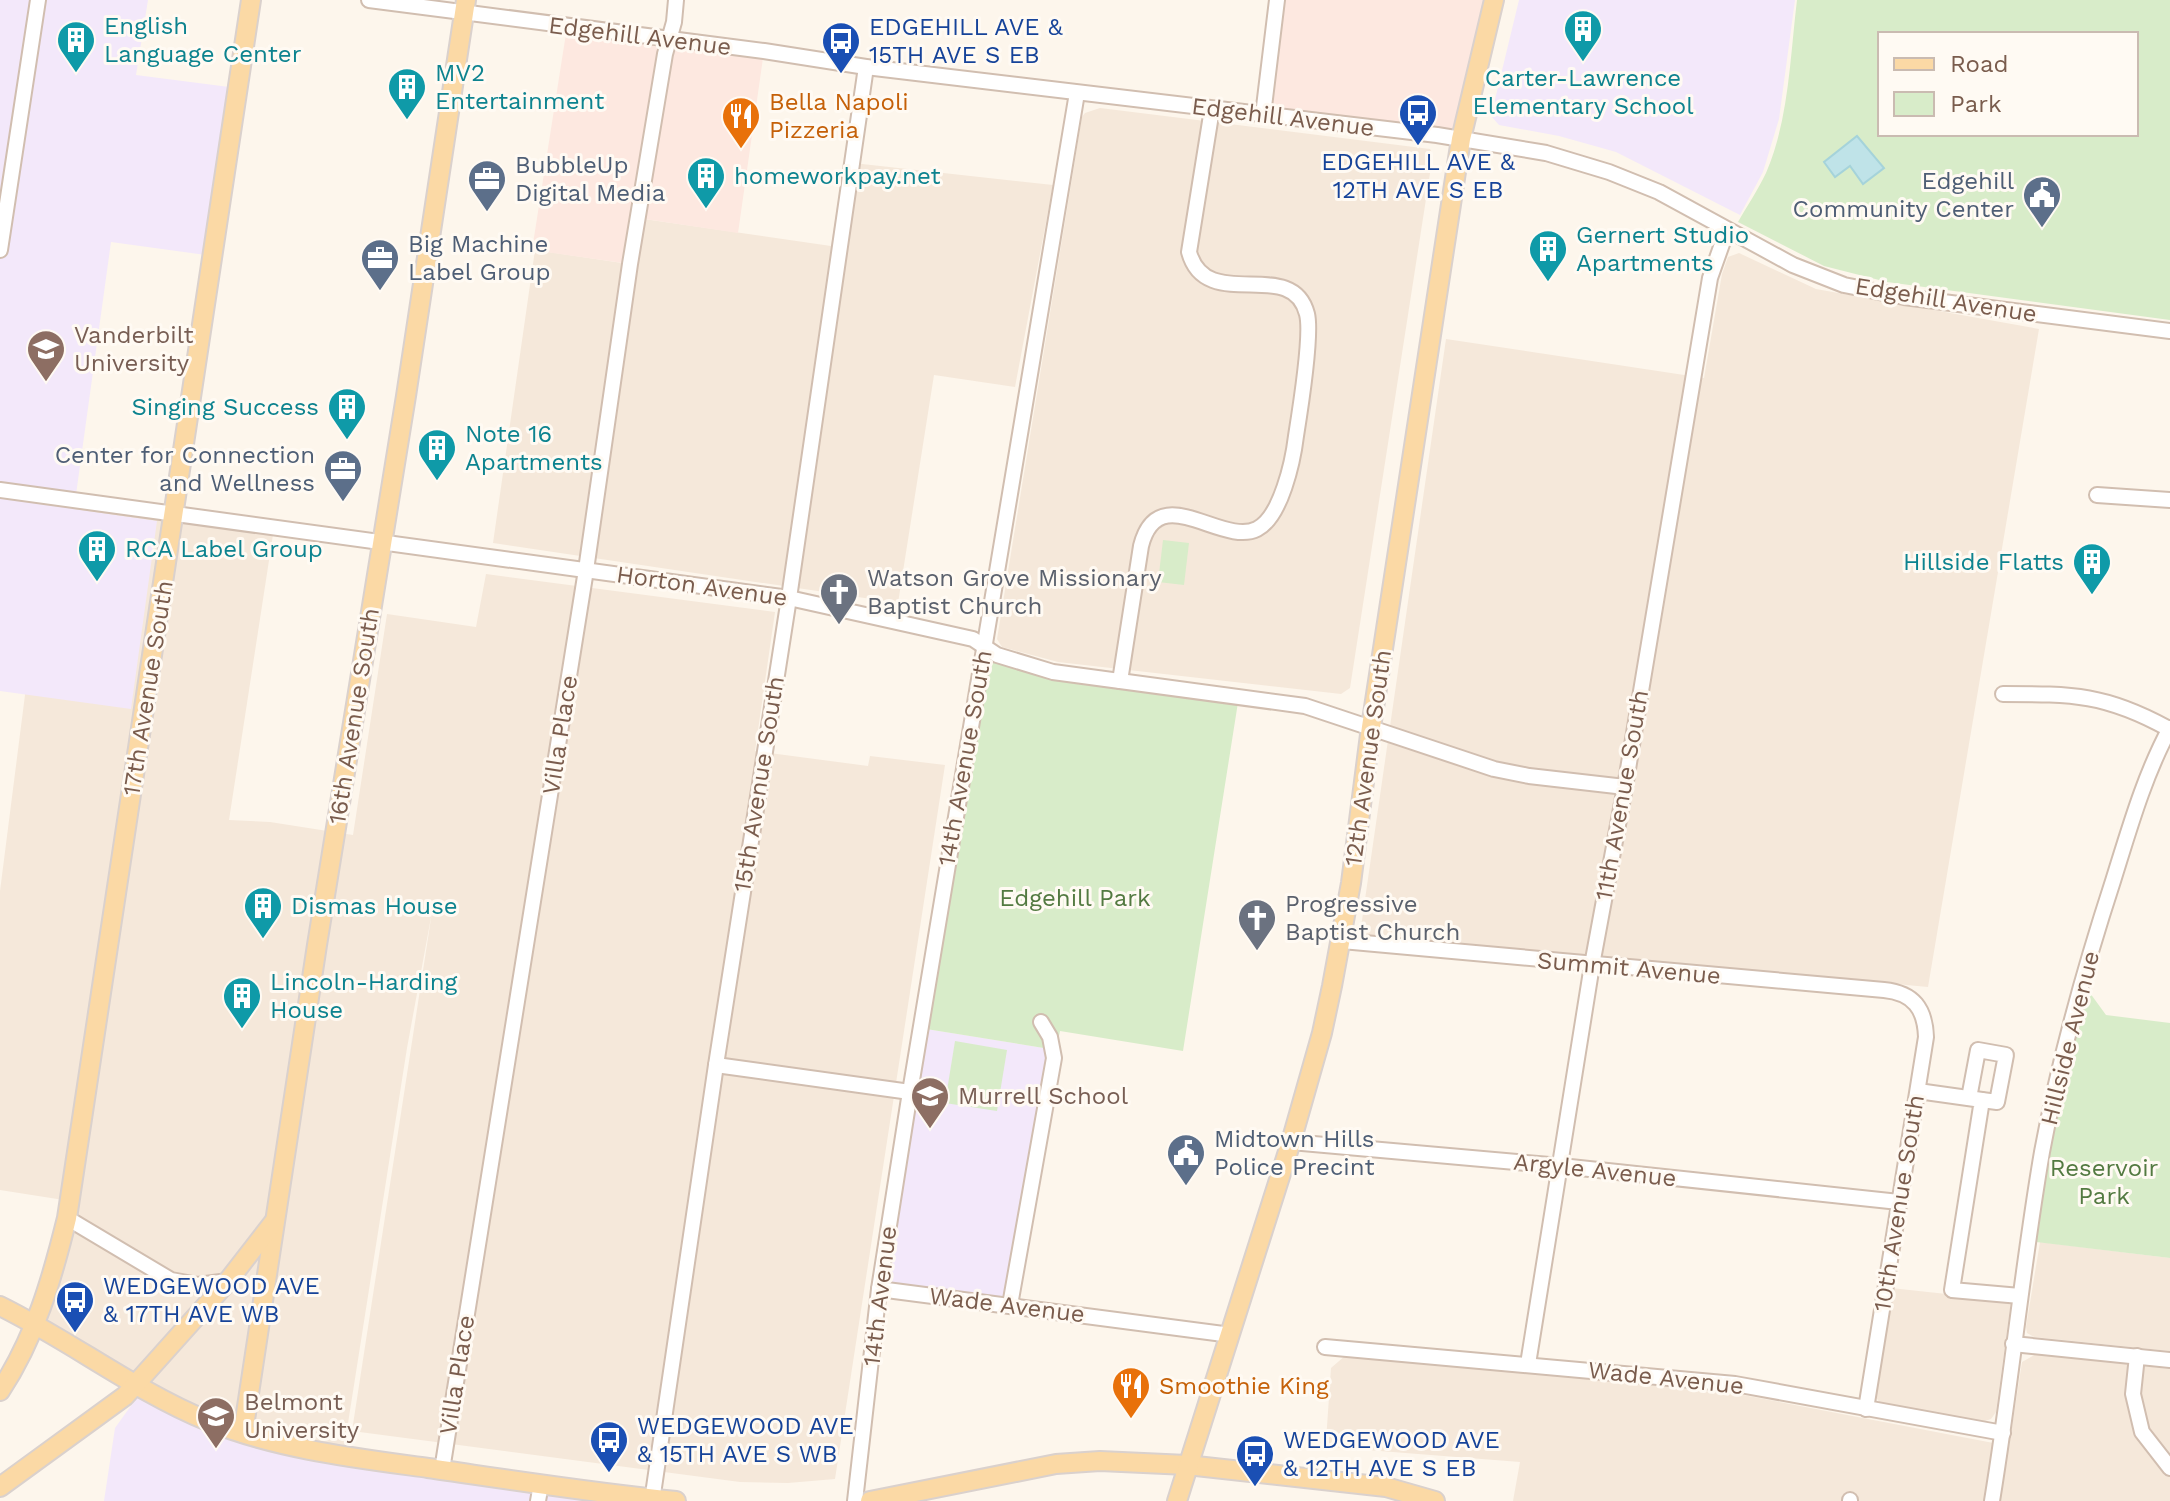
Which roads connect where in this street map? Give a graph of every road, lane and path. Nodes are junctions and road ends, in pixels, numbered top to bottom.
1 (38, 0) edge
2 (251, 0) edge
3 (369, 0) edge
4 (676, 0) edge
5 (1277, 0) edge
6 (1494, 0) edge
7 (465, 7) edge
8 (668, 39) junction
9 (866, 67) junction
10 (1077, 93) junction
11 (1212, 109) junction
12 (1263, 115) junction
13 (1461, 139) junction
14 (1727, 230) junction
15 (0, 250) edge
16 (2170, 331) edge
17 (0, 490) edge
18 (2097, 495) dead end
19 (2170, 500) edge
20 (174, 514) junction
21 (382, 544) junction
22 (586, 570) junction
23 (789, 598) junction
24 (984, 646) junction
25 (1120, 681) junction
26 (2003, 694) dead end
27 (1371, 727) junction
28 (2169, 729) edge
29 (1625, 787) junction
30 (1342, 941) junction
31 (1592, 965) junction
32 (1914, 1000) joint
33 (1041, 1022) dead end
34 (716, 1065) junction
35 (1918, 1091) junction
36 (910, 1092) junction
37 (1291, 1142) junction
38 (1561, 1166) junction
39 (1899, 1202) junction
40 (67, 1218) junction
41 (275, 1221) junction
42 (228, 1281) junction
43 (879, 1289) junction
44 (2020, 1296) junction
45 (1010, 1305) junction
46 (0, 1306) edge
47 (36, 1324) junction
48 (1231, 1335) junction
49 (2013, 1344) junction
50 (1325, 1347) dead end
51 (2137, 1356) junction
52 (2170, 1360) edge
53 (1528, 1364) junction
54 (135, 1383) junction
55 (0, 1391) edge
56 (1866, 1409) junction
57 (243, 1433) junction
58 (2003, 1433) junction
59 (1187, 1465) junction
60 (2170, 1468) edge
61 (442, 1470) junction
62 (0, 1487) edge
63 (540, 1492) edge
64 (652, 1500) edge
65 (676, 1501) edge
66 (855, 1501) edge
67 (870, 1501) edge
68 (1177, 1501) edge
69 (1435, 1501) edge
70 (1992, 1501) edge

1 - 15 street
2 - 20 main road, 17th Avenue South
3 - 7 street, Edgehill Avenue
4 - 8 street, Villa Place
5 - 12 street
6 - 13 main road, 12th Avenue South
7 - 8 street, Edgehill Avenue
7 - 21 main road, 16th Avenue South
8 - 9 street, Edgehill Avenue
8 - 22 street, Villa Place
9 - 10 street, Edgehill Avenue
9 - 23 street, 15th Avenue South
10 - 11 street, Edgehill Avenue
10 - 24 street, 14th Avenue South
11 - 12 street, Edgehill Avenue
11 - 25 street
12 - 13 street, Edgehill Avenue
13 - 14 street, Edgehill Avenue
13 - 27 main road, 12th Avenue South
14 - 16 street, Edgehill Avenue
14 - 29 street, 11th Avenue South
17 - 20 street, Horton Avenue
18 - 19 street
20 - 21 street, Horton Avenue
20 - 40 main road, 17th Avenue South
21 - 22 street, Horton Avenue
21 - 41 main road, 16th Avenue South
22 - 23 street, Horton Avenue
22 - 61 street, Villa Place
23 - 24 street, Horton Avenue
23 - 34 street, 15th Avenue South
24 - 25 street, Horton Avenue
24 - 36 street, 14th Avenue South
25 - 27 street, Horton Avenue
26 - 28 street
27 - 29 street, Horton Avenue
27 - 30 main road, 12th Avenue South
28 - 44 street, Hillside Avenue
29 - 31 street, 11th Avenue South
30 - 31 street, Summit Avenue
30 - 37 main road, 12th Avenue South
31 - 32 street, Summit Avenue
31 - 38 street, 11th Avenue South
32 - 35 street, 10th Avenue South
33 - 45 street
34 - 36 street
34 - 64 street, 15th Avenue South
35 - 39 street, 10th Avenue South
35 - 44 street
36 - 43 street, 14th Avenue
37 - 38 street, Argyle Avenue
37 - 48 main road, 12th Avenue South
38 - 39 street, Argyle Avenue
38 - 53 street, 11th Avenue South
39 - 56 street, 10th Avenue South
40 - 42 street
40 - 47 main road, 17th Avenue South
41 - 42 main road
41 - 57 main road, 16th Avenue South
42 - 54 main road
43 - 45 street, Wade Avenue
43 - 66 street, 14th Avenue
44 - 49 street, Hillside Avenue
45 - 48 street, Wade Avenue
46 - 47 main road
47 - 54 main road
47 - 55 main road, 17th Avenue South
48 - 59 main road, 12th Avenue South
49 - 51 street
49 - 58 street, Hillside Avenue
50 - 53 street, Wade Avenue
51 - 52 street
51 - 60 street
53 - 56 street, Wade Avenue
54 - 57 main road
54 - 62 main road
56 - 58 street, Wade Avenue
57 - 61 main road
58 - 70 street, Hillside Avenue
59 - 67 main road
59 - 68 main road, 12th Avenue South
59 - 69 main road
61 - 63 main road
63 - 64 main road
64 - 65 main road

